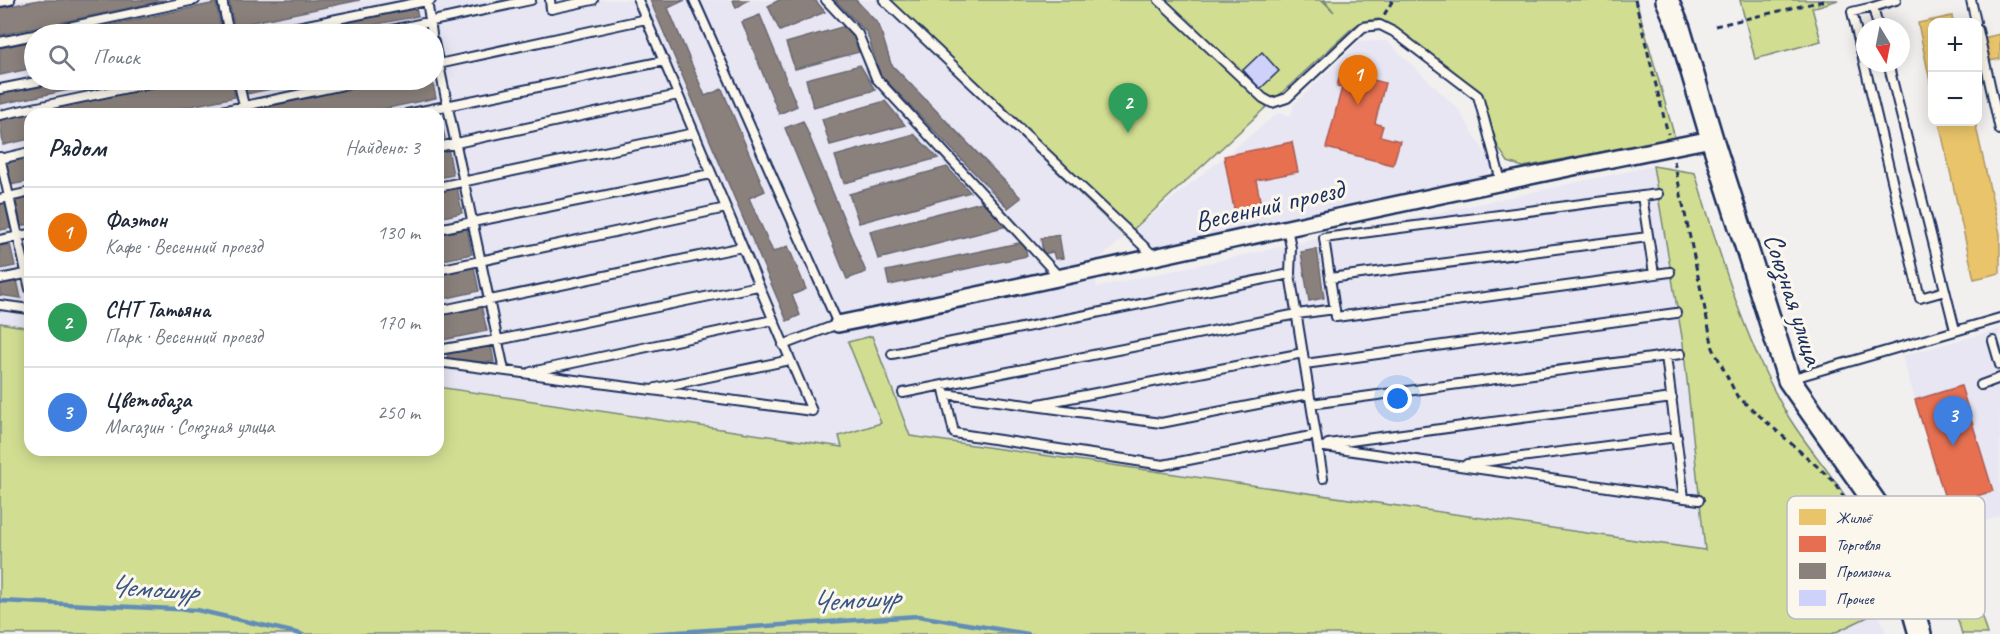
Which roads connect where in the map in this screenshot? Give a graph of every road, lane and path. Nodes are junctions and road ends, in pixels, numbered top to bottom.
1 (10, 0) edge
2 (195, 0) edge
3 (222, 0) edge
4 (428, 0) edge
5 (531, 0) edge
6 (550, 0) edge
7 (593, 0) edge
8 (638, 0) edge
9 (694, 0) edge
10 (826, 0) edge
11 (884, 0) edge
12 (1160, 0) edge
13 (1393, 0) edge
14 (1635, 0) edge
15 (1667, 0) edge
16 (1675, 0) edge
17 (1827, 0) edge
18 (1896, 0) edge
19 (1971, 0) edge
20 (0, 2) edge
21 (1873, 7) junction
22 (1876, 18) edge
23 (1975, 18) edge
24 (646, 19) junction
25 (429, 22) junction
26 (85, 24) edge
27 (227, 24) edge
28 (312, 24) edge
29 (420, 24) edge
30 (1380, 25) junction
31 (1715, 26) dead end
32 (1680, 28) junction
33 (24, 37) edge
34 (0, 42) edge
35 (1982, 52) edge
36 (664, 61) junction
37 (444, 63) edge
38 (1890, 72) edge
39 (24, 84) edge
40 (0, 89) edge
41 (119, 90) edge
42 (240, 90) edge
43 (326, 90) edge
44 (443, 90) edge
45 (678, 95) junction
46 (447, 106) junction
47 (37, 108) edge
48 (245, 108) edge
49 (253, 108) edge
50 (437, 108) edge
51 (24, 111) edge
52 (0, 116) edge
53 (2000, 130) edge
54 (694, 133) junction
55 (1712, 139) junction
56 (455, 144) junction
57 (444, 146) edge
58 (1671, 147) junction
59 (24, 153) edge
60 (0, 158) edge
61 (711, 174) junction
62 (1502, 181) junction
63 (464, 182) junction
64 (444, 186) edge
65 (24, 193) edge
66 (1658, 194) dead end
67 (1642, 196) junction
68 (9, 197) junction
69 (0, 199) edge
70 (726, 208) junction
71 (472, 222) junction
72 (1287, 227) junction
73 (444, 228) edge
74 (24, 235) edge
75 (18, 236) junction
76 (1648, 237) junction
77 (0, 240) edge
78 (742, 247) junction
79 (1155, 257) junction
80 (24, 258) edge
81 (481, 262) junction
82 (444, 269) edge
83 (1670, 272) dead end
84 (24, 274) edge
85 (1290, 274) junction
86 (1654, 274) junction
87 (1330, 278) junction
88 (0, 279) edge
89 (1061, 279) junction
90 (758, 286) junction
91 (1945, 291) junction
92 (489, 299) junction
93 (0, 304) edge
94 (24, 308) edge
95 (1335, 309) junction
96 (444, 310) edge
97 (1676, 313) dead end
98 (1297, 314) junction
99 (2000, 318) edge
100 (773, 320) junction
101 (838, 324) junction
102 (1955, 330) junction
103 (498, 340) junction
104 (1993, 341) dead end
105 (783, 345) junction
106 (444, 349) edge
107 (1303, 353) junction
108 (892, 354) dead end
109 (1681, 354) dead end
110 (1666, 356) junction
111 (790, 360) junction
112 (444, 363) edge
113 (1305, 364) junction
114 (2000, 364) edge
115 (504, 370) junction
116 (525, 373) junction
117 (2000, 378) edge
118 (1789, 380) junction
119 (943, 385) junction
120 (1981, 385) dead end
121 (648, 390) junction
122 (903, 393) dead end
123 (945, 394) junction
124 (1310, 394) junction
125 (1672, 398) junction
126 (1311, 404) junction
127 (1033, 406) junction
128 (1316, 435) junction
129 (1677, 437) junction
130 (1318, 446) junction
131 (1457, 465) junction
132 (1323, 477) dead end
133 (1843, 496) edge
134 (1870, 496) edge
135 (1684, 498) junction
136 (1699, 500) dead end
137 (1916, 619) edge
138 (1920, 634) edge

1 - 20 lane
2 - 26 lane
3 - 27 lane
4 - 25 lane
4 - 28 lane
5 - 25 lane
6 - 7 lane
8 - 24 lane
9 - 101 lane
10 - 89 lane
11 - 79 lane
12 - 30 lane
13 - 30 path
14 - 58 path
15 - 32 main road, Союзная улица
16 - 32 main road, Союзная улица
17 - 31 path
18 - 21 lane
19 - 23 lane
21 - 22 lane
21 - 91 lane
24 - 36 lane
24 - 37 lane
25 - 29 lane
30 - 62 lane
32 - 55 main road, Союзная улица
33 - 34 lane
35 - 53 lane
36 - 45 lane
36 - 46 lane
38 - 91 lane
39 - 40 lane
41 - 47 lane
42 - 48 lane
43 - 49 lane
44 - 46 lane
45 - 54 lane
45 - 56 lane
46 - 50 lane
46 - 56 lane
51 - 52 lane
54 - 61 lane
54 - 63 lane
55 - 58 street, Весенний проезд
55 - 118 main road, Союзная улица
56 - 57 lane
56 - 63 lane
58 - 62 street, Весенний проезд
58 - 133 path
59 - 60 lane
60 - 68 lane
61 - 70 lane
61 - 71 lane
62 - 72 street, Весенний проезд
63 - 64 lane
63 - 71 lane
65 - 68 lane
66 - 67 lane
67 - 76 lane
67 - 87 lane
68 - 69 lane
68 - 75 lane
70 - 78 lane
70 - 81 lane
71 - 73 lane
71 - 81 lane
72 - 79 street, Весенний проезд
72 - 85 lane
74 - 75 lane
75 - 77 lane
75 - 80 lane
76 - 86 lane
76 - 87 lane
78 - 90 lane
78 - 92 lane
79 - 89 street, Весенний проезд
81 - 82 lane
81 - 92 lane
83 - 86 lane
84 - 88 lane
85 - 98 lane
85 - 108 lane
86 - 95 lane
87 - 95 lane
89 - 101 street, Весенний проезд
90 - 100 lane
90 - 103 lane
91 - 102 lane
92 - 96 lane
92 - 103 lane
93 - 94 lane
95 - 98 lane
97 - 113 lane
98 - 107 lane
98 - 119 lane
99 - 102 lane
100 - 105 lane
100 - 116 lane
101 - 105 lane
102 - 118 lane
103 - 106 lane
103 - 115 lane
104 - 114 lane
105 - 111 lane
107 - 113 lane
107 - 127 lane
109 - 110 lane
110 - 125 lane
110 - 126 lane
111 - 121 lane
111 - 121 lane
112 - 115 lane
113 - 124 lane
115 - 116 lane
116 - 121 lane
117 - 120 lane
118 - 134 main road, Союзная улица
119 - 122 lane
119 - 123 lane
123 - 127 lane
123 - 128 lane
124 - 126 lane
124 - 127 lane
125 - 129 lane
125 - 130 lane
126 - 128 lane
128 - 130 lane
129 - 131 lane
129 - 135 lane
130 - 131 lane
130 - 132 lane
131 - 135 lane
135 - 136 lane
137 - 138 main road, Союзная улица

